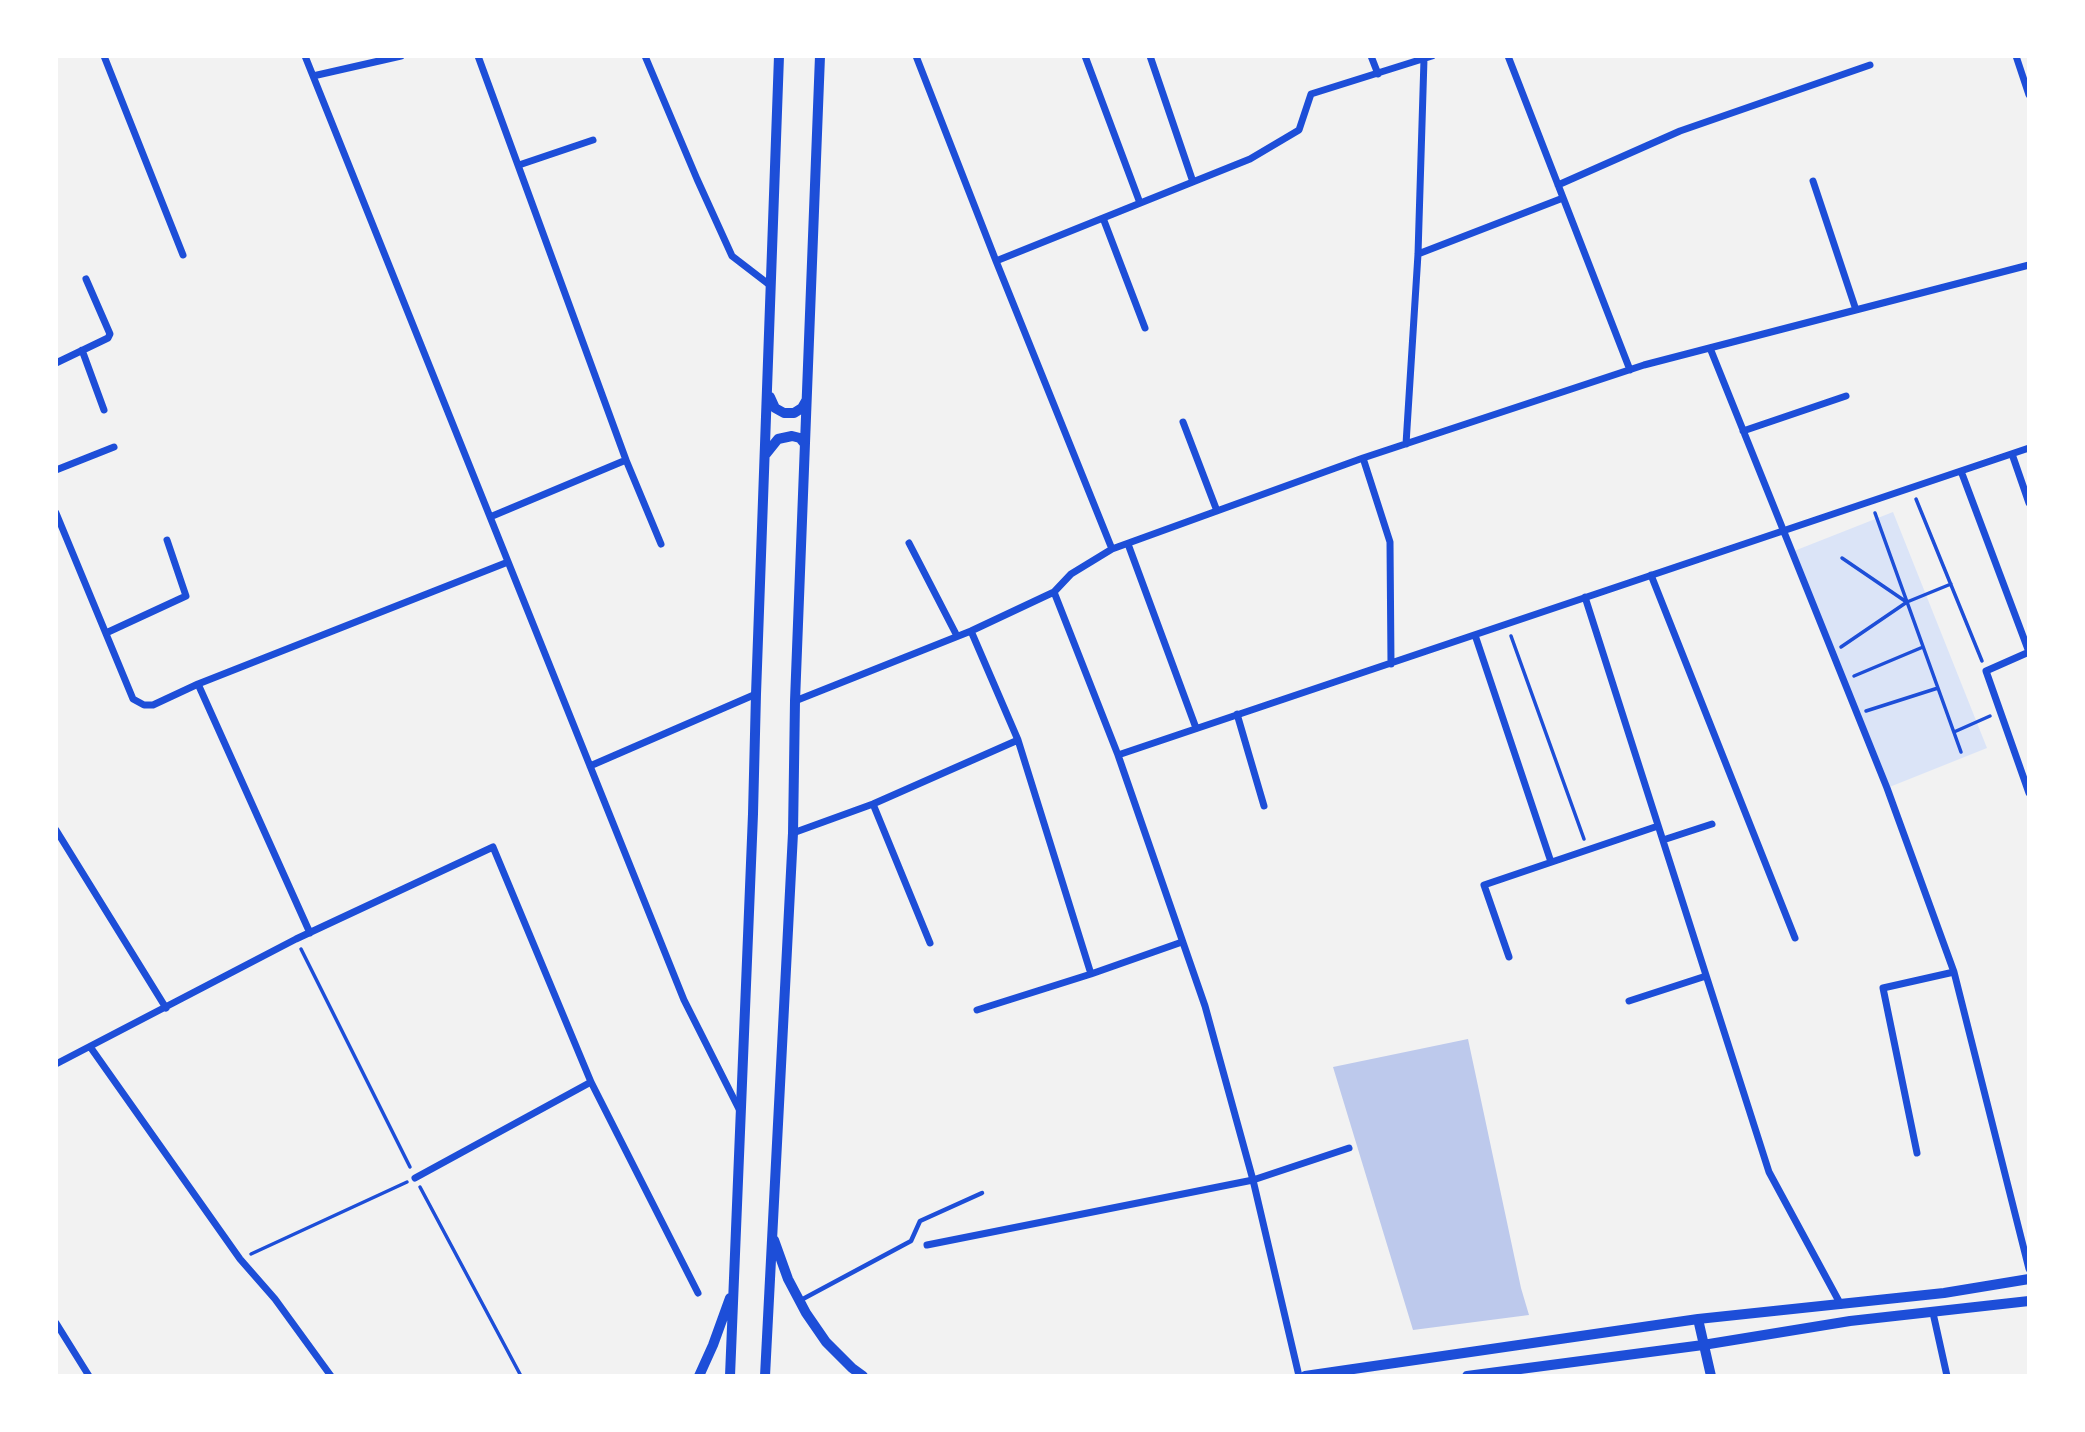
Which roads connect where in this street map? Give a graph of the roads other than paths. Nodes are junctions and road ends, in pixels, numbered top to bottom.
1 (104, 56) edge
2 (305, 56) edge
3 (401, 56) edge
4 (478, 56) edge
5 (645, 56) edge
6 (779, 56) edge
7 (820, 56) edge
8 (916, 56) edge
9 (1085, 56) edge
10 (1150, 56) edge
11 (1371, 56) edge
12 (1432, 56) edge
13 (1508, 56) edge
14 (2015, 56) edge
15 (1424, 59) junction
16 (1870, 65) dead end
17 (1378, 74) junction
18 (313, 76) junction
19 (2029, 95) edge
20 (593, 140) dead end
21 (519, 165) junction
22 (1812, 181) dead end
23 (1193, 182) junction
24 (1558, 186) junction
25 (1563, 198) junction
26 (1140, 203) junction
27 (1103, 218) junction
28 (1418, 254) junction
29 (183, 255) dead end
30 (996, 261) junction
31 (2029, 265) edge
32 (86, 279) dead end
33 (771, 287) junction
34 (1856, 310) junction
35 (1145, 328) dead end
36 (1710, 348) junction
37 (82, 351) junction
38 (56, 363) edge
39 (1630, 370) junction
40 (768, 391) junction
41 (1846, 396) dead end
42 (807, 400) junction
43 (104, 410) dead end
44 (1183, 422) dead end
45 (1743, 431) junction
46 (805, 444) junction
47 (1406, 444) junction
48 (114, 447) dead end
49 (2029, 448) edge
50 (2012, 454) junction
51 (765, 455) junction
52 (1363, 458) junction
53 (626, 460) junction
54 (56, 470) edge
55 (1961, 471) junction
56 (2029, 503) edge
57 (1217, 511) junction
58 (56, 513) edge
59 (490, 517) junction
60 (1782, 530) junction
61 (167, 540) dead end
62 (909, 543) dead end
63 (661, 544) dead end
64 (1128, 544) junction
65 (1112, 549) junction
66 (508, 562) junction
67 (1651, 575) junction
68 (1054, 592) junction
69 (1585, 597) junction
70 (971, 631) junction
71 (106, 633) junction
72 (1475, 635) junction
73 (957, 636) junction
74 (1391, 664) junction
75 (198, 684) junction
76 (756, 694) junction
77 (796, 701) junction
78 (1237, 714) junction
79 (1196, 728) junction
80 (1018, 740) junction
81 (1118, 755) junction
82 (590, 766) junction
83 (2029, 793) edge
84 (873, 804) junction
85 (1264, 806) dead end
86 (1712, 824) dead end
87 (1658, 826) junction
88 (56, 830) edge
89 (793, 833) junction
90 (1663, 840) junction
91 (1551, 862) junction
92 (310, 933) junction
93 (1795, 938) dead end
94 (1182, 942) junction
95 (930, 943) dead end
96 (1509, 957) dead end
97 (1954, 972) junction
98 (1091, 974) junction
99 (1706, 976) junction
100 (1629, 1001) dead end
101 (166, 1008) junction
102 (977, 1010) dead end
103 (91, 1048) junction
104 (56, 1064) edge
105 (591, 1082) junction
106 (742, 1115) junction
107 (1349, 1148) dead end
108 (1917, 1153) dead end
109 (415, 1178) road end
110 (1253, 1180) junction
111 (982, 1193) dead end
112 (772, 1236) junction
113 (927, 1245) dead end
114 (2029, 1269) edge
115 (2029, 1279) edge
116 (735, 1286) junction
117 (698, 1293) dead end
118 (800, 1301) junction
119 (2029, 1301) edge
120 (1841, 1305) junction
121 (1933, 1313) junction
122 (1698, 1319) junction
123 (56, 1323) edge
124 (1703, 1345) junction
125 (89, 1376) edge
126 (331, 1376) edge
127 (699, 1376) edge
128 (730, 1376) edge
129 (765, 1376) edge
130 (863, 1376) edge
131 (1299, 1376) edge
132 (1305, 1376) edge
133 (1466, 1376) edge
134 (1711, 1376) edge
135 (1947, 1376) edge

1 - 29 street
2 - 18 street
3 - 18 street
4 - 21 street
5 - 33 street
6 - 33 main road
7 - 42 main road
8 - 30 street
9 - 26 street
10 - 23 street
11 - 17 street
12 - 15 street
13 - 24 street
14 - 19 street
15 - 17 street
15 - 28 street
16 - 24 street
17 - 23 street
18 - 59 street
20 - 21 street
21 - 53 street
22 - 34 street
23 - 26 street
24 - 25 street
25 - 28 street
25 - 39 street
26 - 27 street
27 - 30 street
27 - 35 street
28 - 47 street
30 - 65 street
31 - 34 street
32 - 37 street
33 - 40 main road
34 - 36 street
36 - 39 street
36 - 45 street
37 - 38 street
37 - 43 street
39 - 47 street
40 - 42 main road
40 - 51 main road
41 - 45 street
42 - 46 main road
44 - 57 street
45 - 60 street
46 - 51 main road
46 - 77 main road
47 - 52 street
48 - 54 street
49 - 50 street
50 - 55 street
50 - 56 street
51 - 76 main road
52 - 57 street
52 - 74 street
53 - 59 street
53 - 63 street
55 - 60 street
55 - 83 street
57 - 64 street
58 - 71 street
59 - 66 street
60 - 67 street
60 - 97 street
61 - 71 street
62 - 73 street
64 - 65 street
64 - 79 street
65 - 68 street
66 - 75 street
66 - 82 street
67 - 69 street
67 - 93 street
68 - 70 street
68 - 81 street
69 - 72 street
69 - 87 street
70 - 73 street
70 - 80 street
71 - 75 street
72 - 74 street
72 - 91 street
73 - 77 street
74 - 78 street
75 - 92 street
76 - 82 street
76 - 106 main road
77 - 89 main road
78 - 79 street
78 - 85 street
79 - 81 street
80 - 84 street
80 - 98 street
81 - 94 street
82 - 106 street
84 - 89 street
84 - 95 street
86 - 90 street
87 - 90 street
87 - 91 street
88 - 101 street
89 - 112 main road
90 - 99 street
91 - 96 street
92 - 101 street
92 - 105 street
94 - 98 street
94 - 110 street
97 - 108 street
97 - 114 street
98 - 102 street
99 - 100 street
99 - 120 street
101 - 103 street
103 - 104 street
103 - 126 street
105 - 109 street
105 - 117 street
106 - 116 main road
107 - 110 street
110 - 113 street
110 - 131 street
111 - 118 lane
112 - 118 main road
112 - 129 main road
115 - 120 main road
116 - 127 main road
116 - 128 main road
118 - 130 main road
119 - 121 main road
120 - 122 main road
121 - 124 main road
121 - 135 street
122 - 124 main road
122 - 132 main road
123 - 125 street
124 - 133 main road
124 - 134 main road

